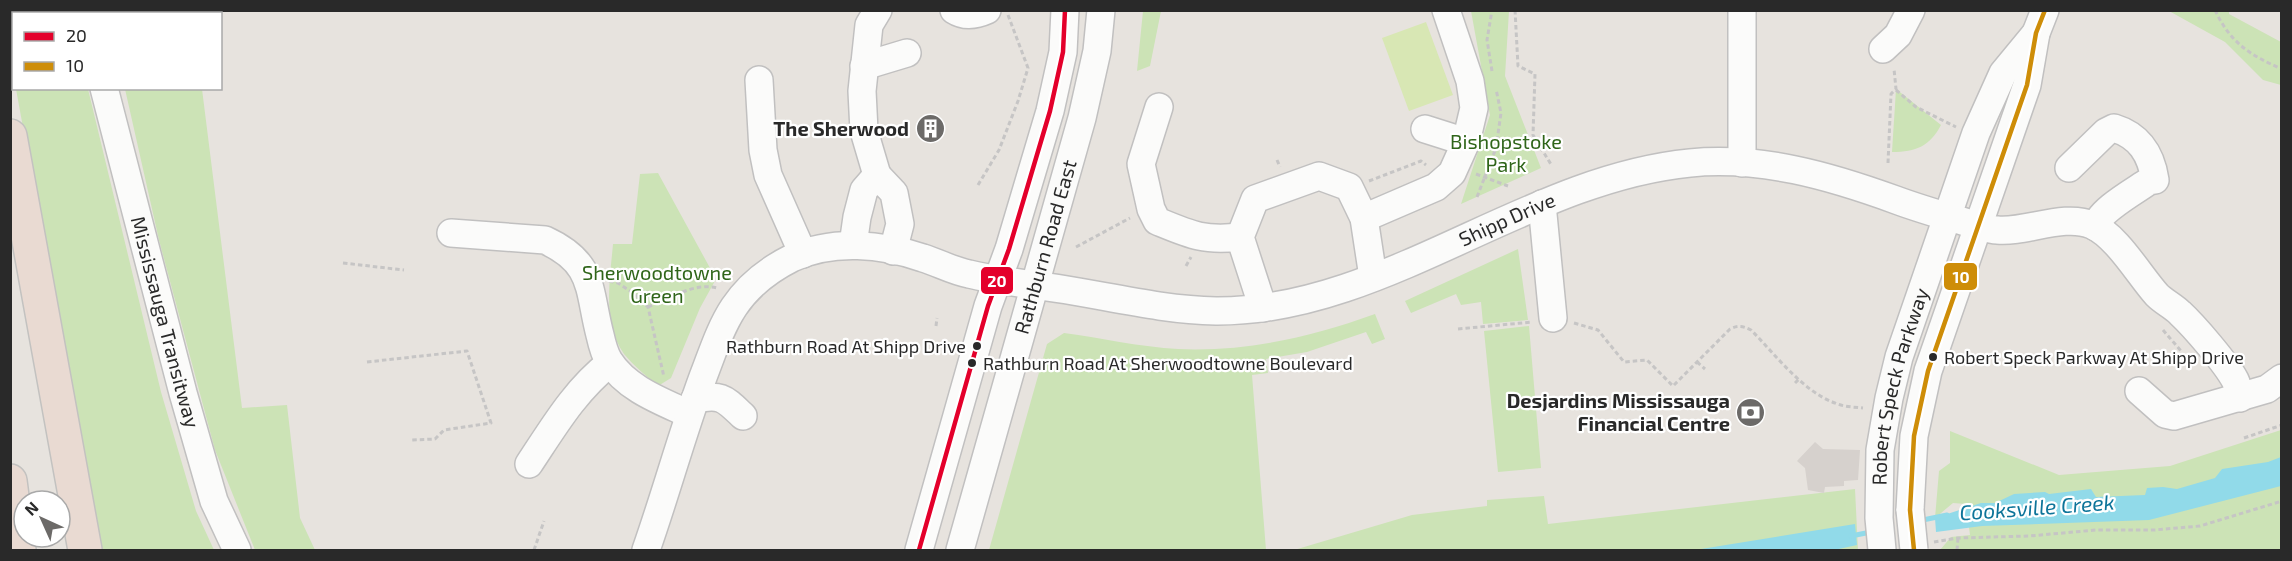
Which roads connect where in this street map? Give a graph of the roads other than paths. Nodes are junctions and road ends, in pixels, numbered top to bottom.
1 (878, 10) edge
2 (954, 10) edge
3 (987, 10) edge
4 (1065, 10) edge
5 (1101, 10) edge
6 (1446, 10) edge
7 (1742, 10) edge
8 (1911, 10) edge
9 (2040, 22) edge
10 (1890, 42) road end
11 (908, 53) dead end
12 (864, 66) junction
13 (759, 80) dead end
14 (105, 90) edge
15 (1160, 107) dead end
16 (1425, 129) dead end
17 (10, 136) edge
18 (1460, 154) junction
19 (1742, 163) junction
20 (2069, 168) dead end
21 (877, 175) junction
22 (1542, 204) junction
23 (1948, 216) junction
24 (1364, 218) junction
25 (1978, 225) junction
26 (2096, 227) junction
27 (451, 233) dead end
28 (1240, 237) junction
29 (853, 245) junction
30 (893, 251) junction
31 (803, 254) junction
32 (1373, 277) junction
33 (998, 279) junction
34 (1034, 285) junction
35 (1263, 308) junction
36 (1554, 321) road end
37 (610, 363) junction
38 (2282, 378) edge
39 (2139, 391) dead end
40 (2240, 398) junction
41 (692, 407) junction
42 (529, 464) dead end
43 (10, 482) edge
44 (1922, 547) edge
45 (19, 550) edge
46 (86, 550) edge
47 (237, 550) edge
48 (646, 550) edge
49 (919, 550) edge
50 (960, 550) edge
51 (1882, 550) edge

1 - 12 street
2 - 3 street
4 - 33 street, Rathburn Road East
5 - 34 street, Rathburn Road East
6 - 18 street
7 - 19 street
8 - 10 street
9 - 23 street, Robert Speck Parkway
9 - 25 street, Robert Speck Parkway
11 - 12 street
12 - 21 street
13 - 31 street
14 - 47 street, Mississauga Transitway
15 - 28 street
16 - 18 street
17 - 46 highway
18 - 24 street
19 - 22 street, Shipp Drive
19 - 23 street, Shipp Drive
20 - 26 street
21 - 29 street
21 - 30 street
22 - 32 street, Shipp Drive
22 - 36 street
23 - 25 street, Shipp Drive
23 - 51 street, Robert Speck Parkway
24 - 28 street
24 - 32 street
25 - 26 street, Shipp Drive
25 - 44 street, Robert Speck Parkway, bridge
26 - 40 street
27 - 37 street
28 - 35 street
29 - 30 street, Shipp Drive
29 - 31 street, Shipp Drive
30 - 33 street, Shipp Drive
31 - 41 street, Shipp Drive
32 - 35 street, Shipp Drive
33 - 34 street, Shipp Drive
33 - 49 street, Rathburn Road East
34 - 35 street, Shipp Drive
34 - 50 street, Rathburn Road East
37 - 41 street
37 - 42 street
38 - 40 street
39 - 40 street
41 - 48 street, Shipp Drive
43 - 45 highway

